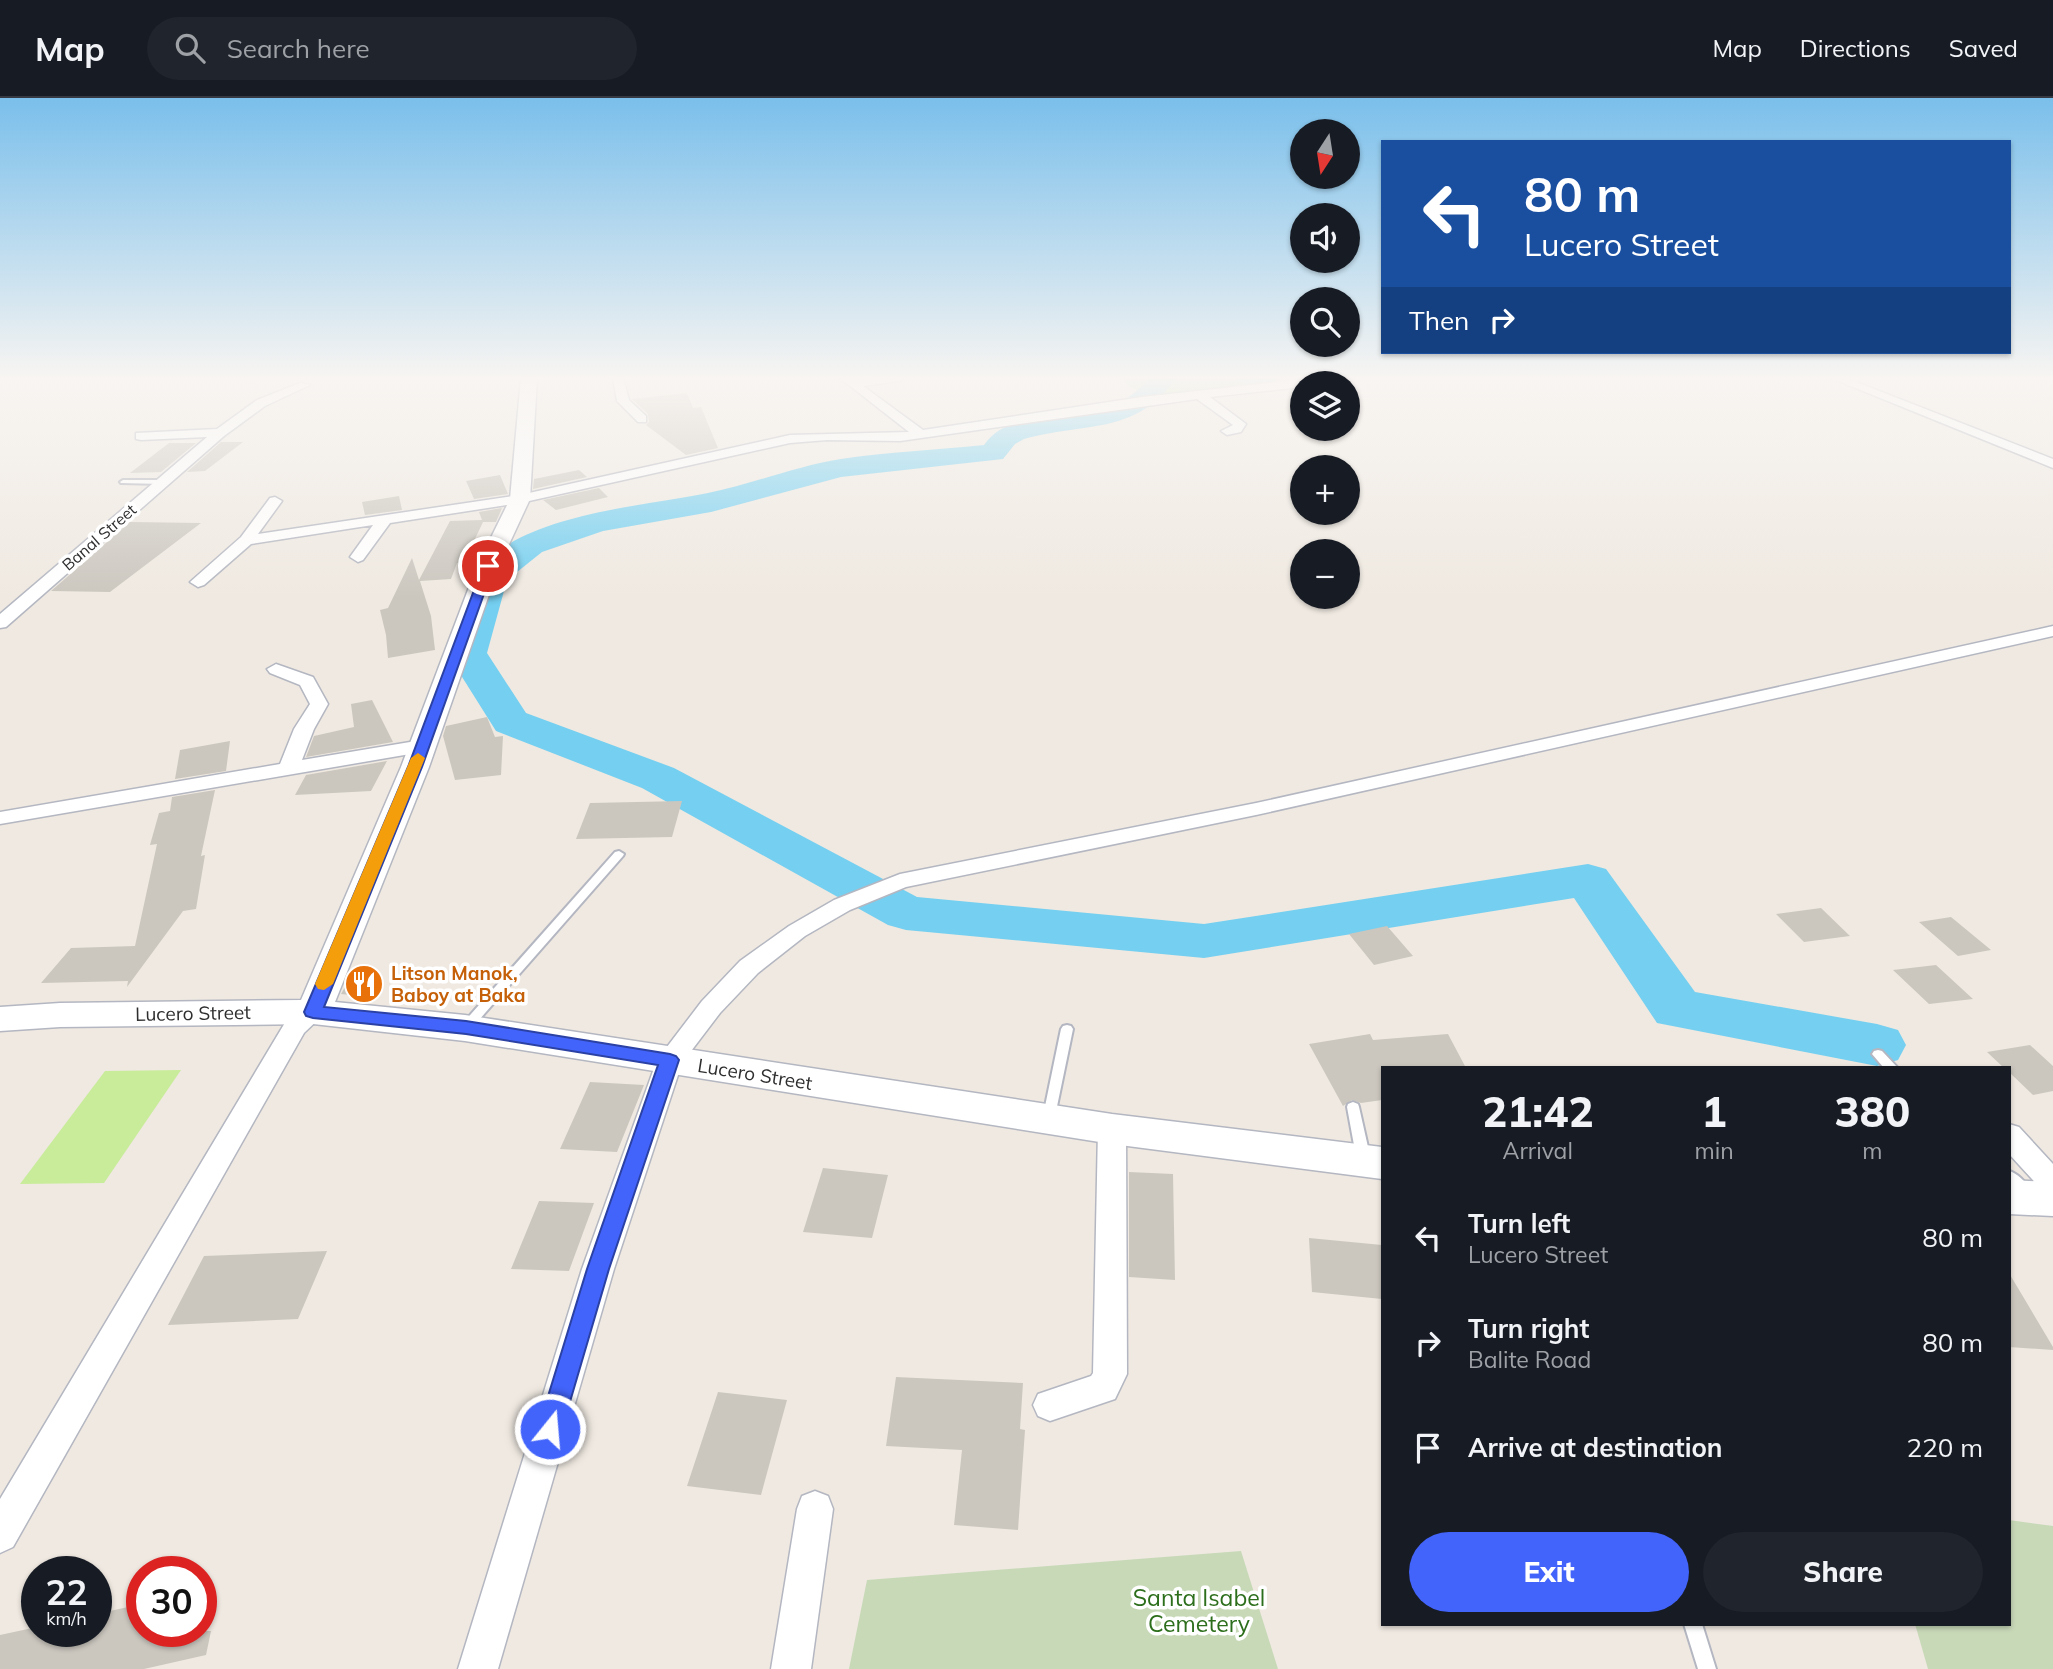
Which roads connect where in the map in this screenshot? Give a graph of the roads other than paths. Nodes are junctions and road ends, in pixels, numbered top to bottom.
1 (198, 451) edge
2 (523, 451) edge
3 (735, 451) edge
4 (2019, 451) edge
5 (2053, 464) edge
6 (123, 482) dead end
7 (162, 482) junction
8 (520, 499) junction
9 (275, 501) dead end
10 (385, 519) junction
11 (246, 540) junction
12 (358, 557) dead end
13 (198, 582) dead end
14 (0, 623) edge
15 (2053, 631) edge
16 (276, 669) dead end
17 (422, 746) junction
18 (288, 771) junction
19 (0, 818) edge
20 (619, 854) dead end
21 (900, 881) joint
22 (313, 1012) junction
23 (0, 1019) edge
24 (466, 1028) junction
25 (1067, 1029) dead end
26 (1878, 1054) dead end
27 (670, 1060) junction
28 (1890, 1066) edge
29 (1353, 1107) dead end
30 (1048, 1119) junction
31 (1112, 1129) junction
32 (2011, 1140) edge
33 (1373, 1162) edge
34 (2031, 1191) edge
35 (1050, 1405) dead end
36 (815, 1509) dead end
37 (0, 1534) edge
38 (1694, 1626) edge
39 (478, 1669) edge
40 (792, 1669) edge
41 (1707, 1669) edge

1 - 7 street, Banal Street
2 - 8 street
3 - 8 street
4 - 5 street
6 - 7 lane
7 - 14 street, Banal Street
8 - 10 street
8 - 17 street
9 - 11 street
10 - 11 street
10 - 12 street
11 - 13 street
15 - 21 street
16 - 18 street
17 - 18 street
17 - 22 street
18 - 19 street
20 - 24 lane
21 - 27 street
22 - 23 street, Lucero Street
22 - 24 street, Lucero Street
22 - 37 street
24 - 27 street, Lucero Street
25 - 30 lane
26 - 28 lane
27 - 30 street, Lucero Street
27 - 39 street
29 - 33 lane
30 - 31 street, Lucero Street
31 - 33 street, Lucero Street
31 - 35 street
32 - 34 street
36 - 40 street
38 - 41 lane

